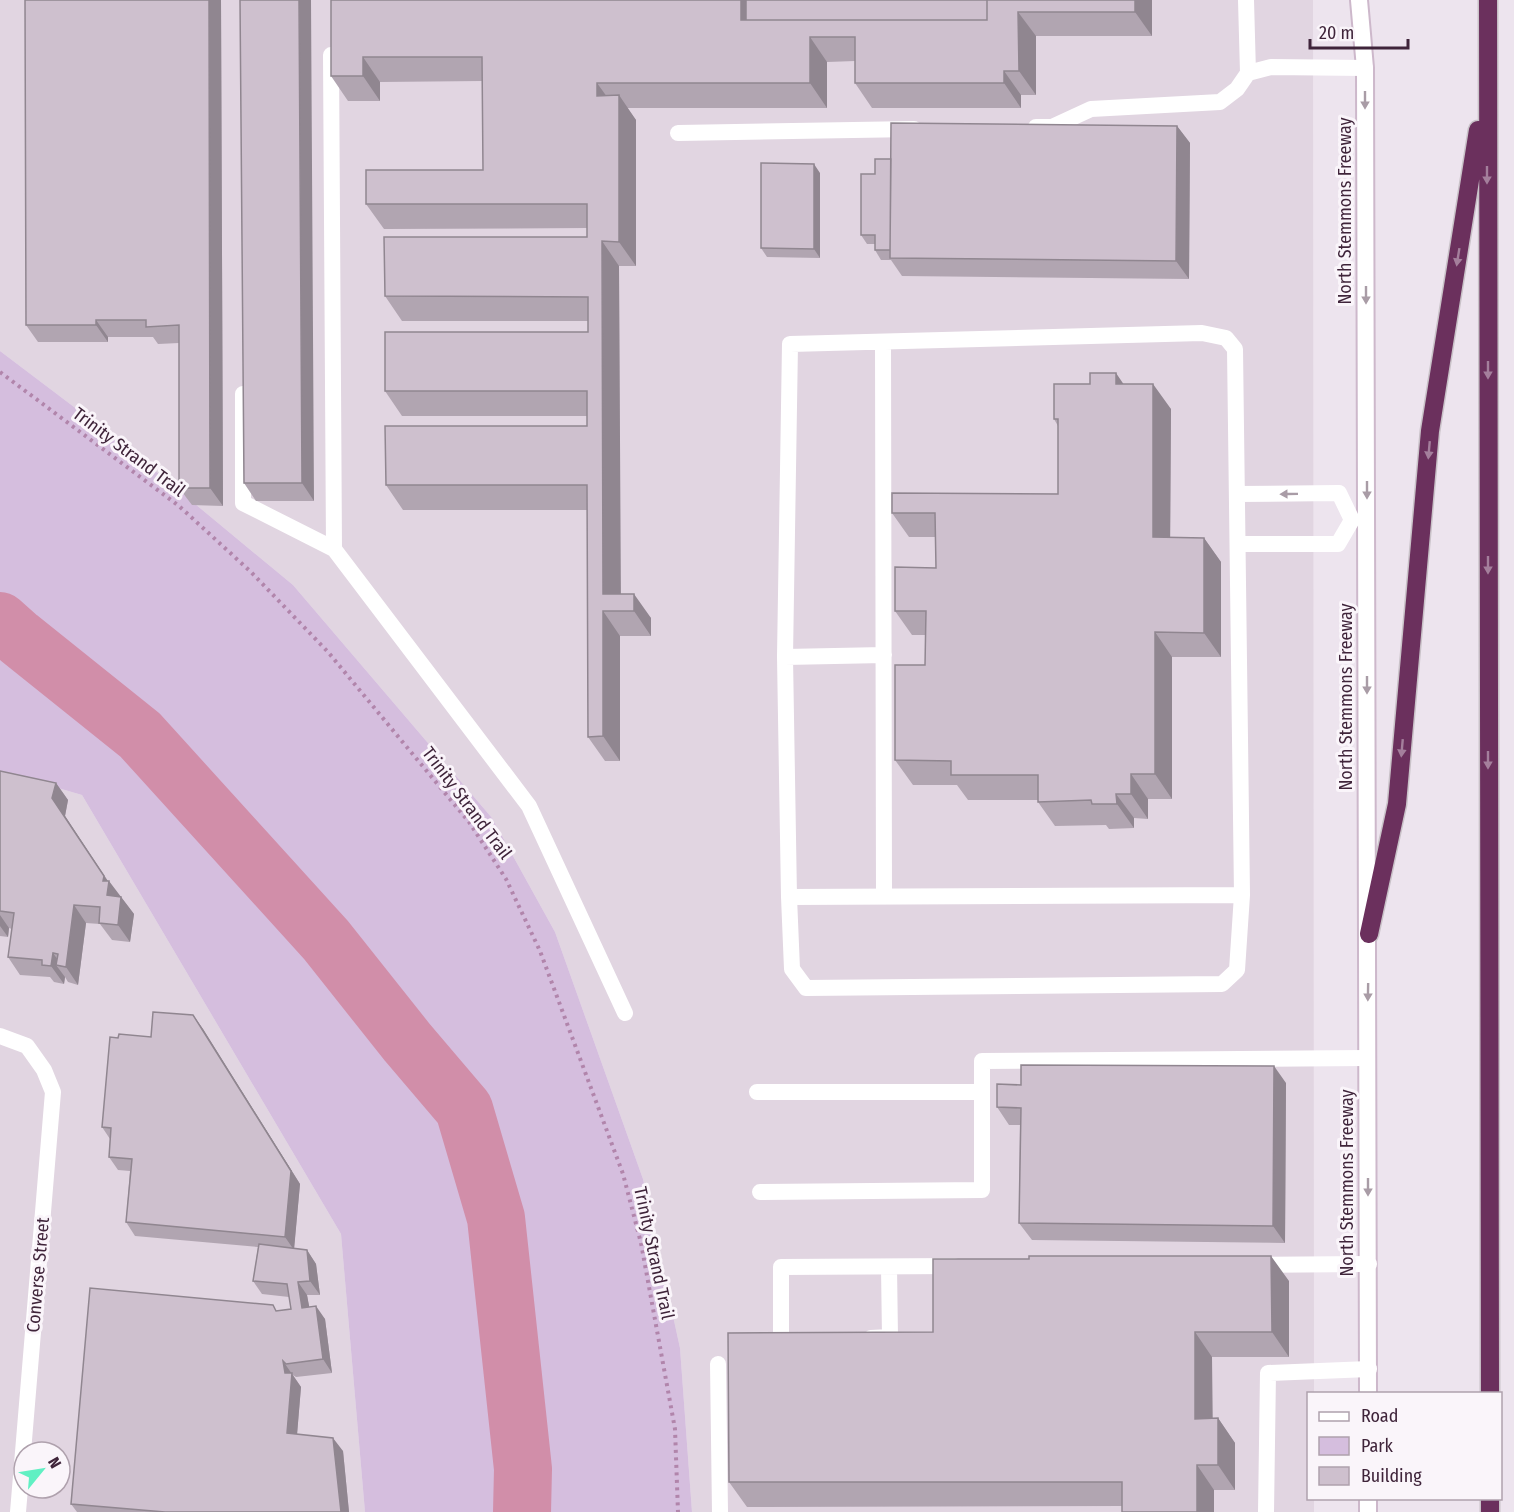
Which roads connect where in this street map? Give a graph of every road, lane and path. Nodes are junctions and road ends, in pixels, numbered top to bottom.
1 (1246, 0) edge
2 (1359, 0) edge
3 (1488, 0) edge
4 (331, 36) edge
5 (1365, 68) junction
6 (1248, 72) junction
7 (1487, 75) junction
8 (1017, 127) edge
9 (935, 129) edge
10 (678, 133) dead end
11 (884, 342) junction
12 (0, 372) edge
13 (243, 383) edge
14 (1237, 494) junction
15 (1359, 520) junction
16 (1238, 544) junction
17 (334, 549) junction
18 (884, 655) junction
19 (785, 657) junction
20 (1242, 895) junction
21 (884, 896) junction
22 (789, 897) junction
23 (1369, 934) junction
24 (625, 1013) dead end
25 (0, 1036) edge
26 (1367, 1058) junction
27 (756, 1092) dead end
28 (982, 1092) junction
29 (760, 1192) dead end
30 (1368, 1264) junction
31 (1237, 1265) edge
32 (973, 1266) edge
33 (889, 1267) junction
34 (857, 1338) edge
35 (814, 1340) edge
36 (718, 1364) dead end
37 (1368, 1370) junction
38 (1368, 1392) edge
39 (1490, 1392) edge
40 (18, 1512) edge
41 (678, 1512) edge
42 (720, 1512) edge
43 (1266, 1512) edge

1 - 6 main road
2 - 5 main road, North Stemmons Freeway
3 - 7 highway
4 - 17 main road
5 - 6 main road
5 -> 15 main road, North Stemmons Freeway
6 - 8 main road
7 -> 23 highway
7 -> 39 highway
9 - 10 main road
11 - 14 main road
11 - 18 main road
11 - 19 main road
12 - 41 path, Trinity Strand Trail
13 - 17 main road
15 -> 14 main road
14 - 16 main road
15 - 16 main road
15 -> 23 main road, North Stemmons Freeway
16 - 20 main road
17 - 24 main road
18 - 19 main road
18 - 21 main road
19 - 22 main road
20 - 21 main road
20 - 22 main road
21 - 22 main road
23 -> 26 main road, North Stemmons Freeway
25 - 40 main road, Converse Street
26 - 28 main road
26 -> 30 main road, North Stemmons Freeway
27 - 28 main road
28 - 29 main road
30 - 31 main road
30 - 37 main road, North Stemmons Freeway
32 - 33 main road
33 - 34 main road
33 - 35 main road
36 - 42 main road
37 - 38 main road, North Stemmons Freeway
37 - 43 main road

